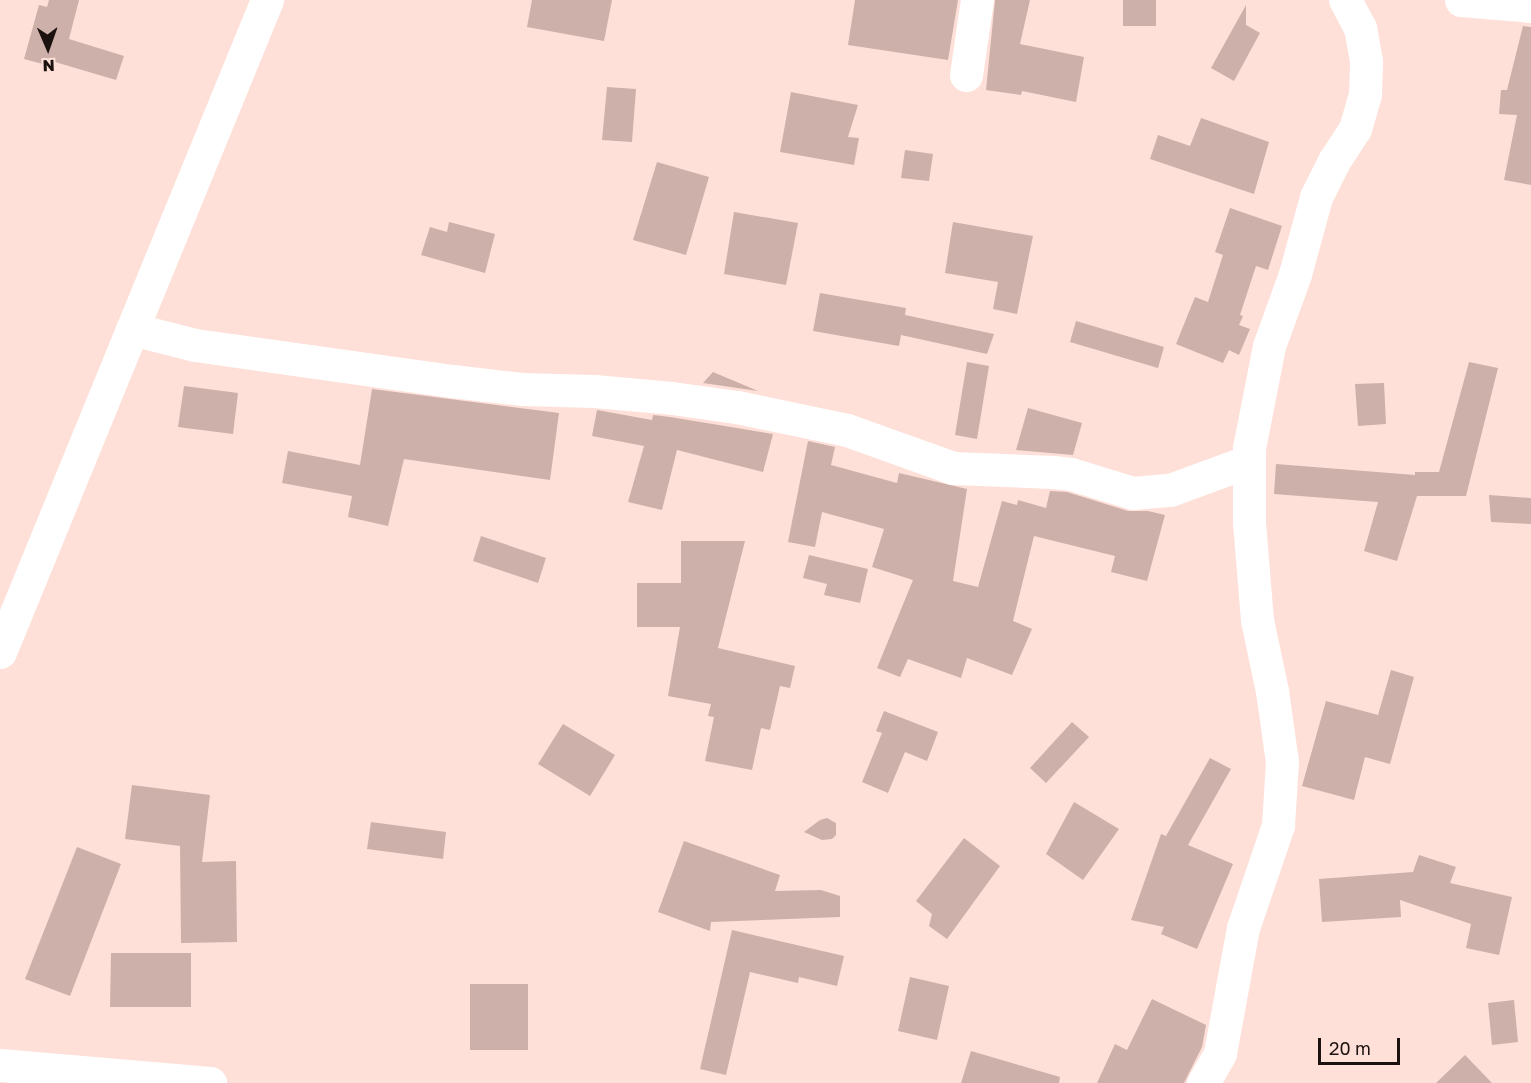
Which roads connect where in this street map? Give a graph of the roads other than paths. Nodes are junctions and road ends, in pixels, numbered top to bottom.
1 (267, 0) edge
2 (977, 0) edge
3 (1345, 0) edge
4 (1461, 0) edge
5 (1531, 6) edge
6 (966, 75) dead end
7 (132, 329) junction
8 (1249, 461) junction
9 (6, 617) edge
10 (0, 652) edge
11 (0, 1065) edge
12 (210, 1083) edge
13 (1203, 1083) edge

1 - 7 street
2 - 6 street
3 - 8 street
4 - 5 street
7 - 8 street
7 - 9 street
8 - 13 street
9 - 10 street
11 - 12 street

